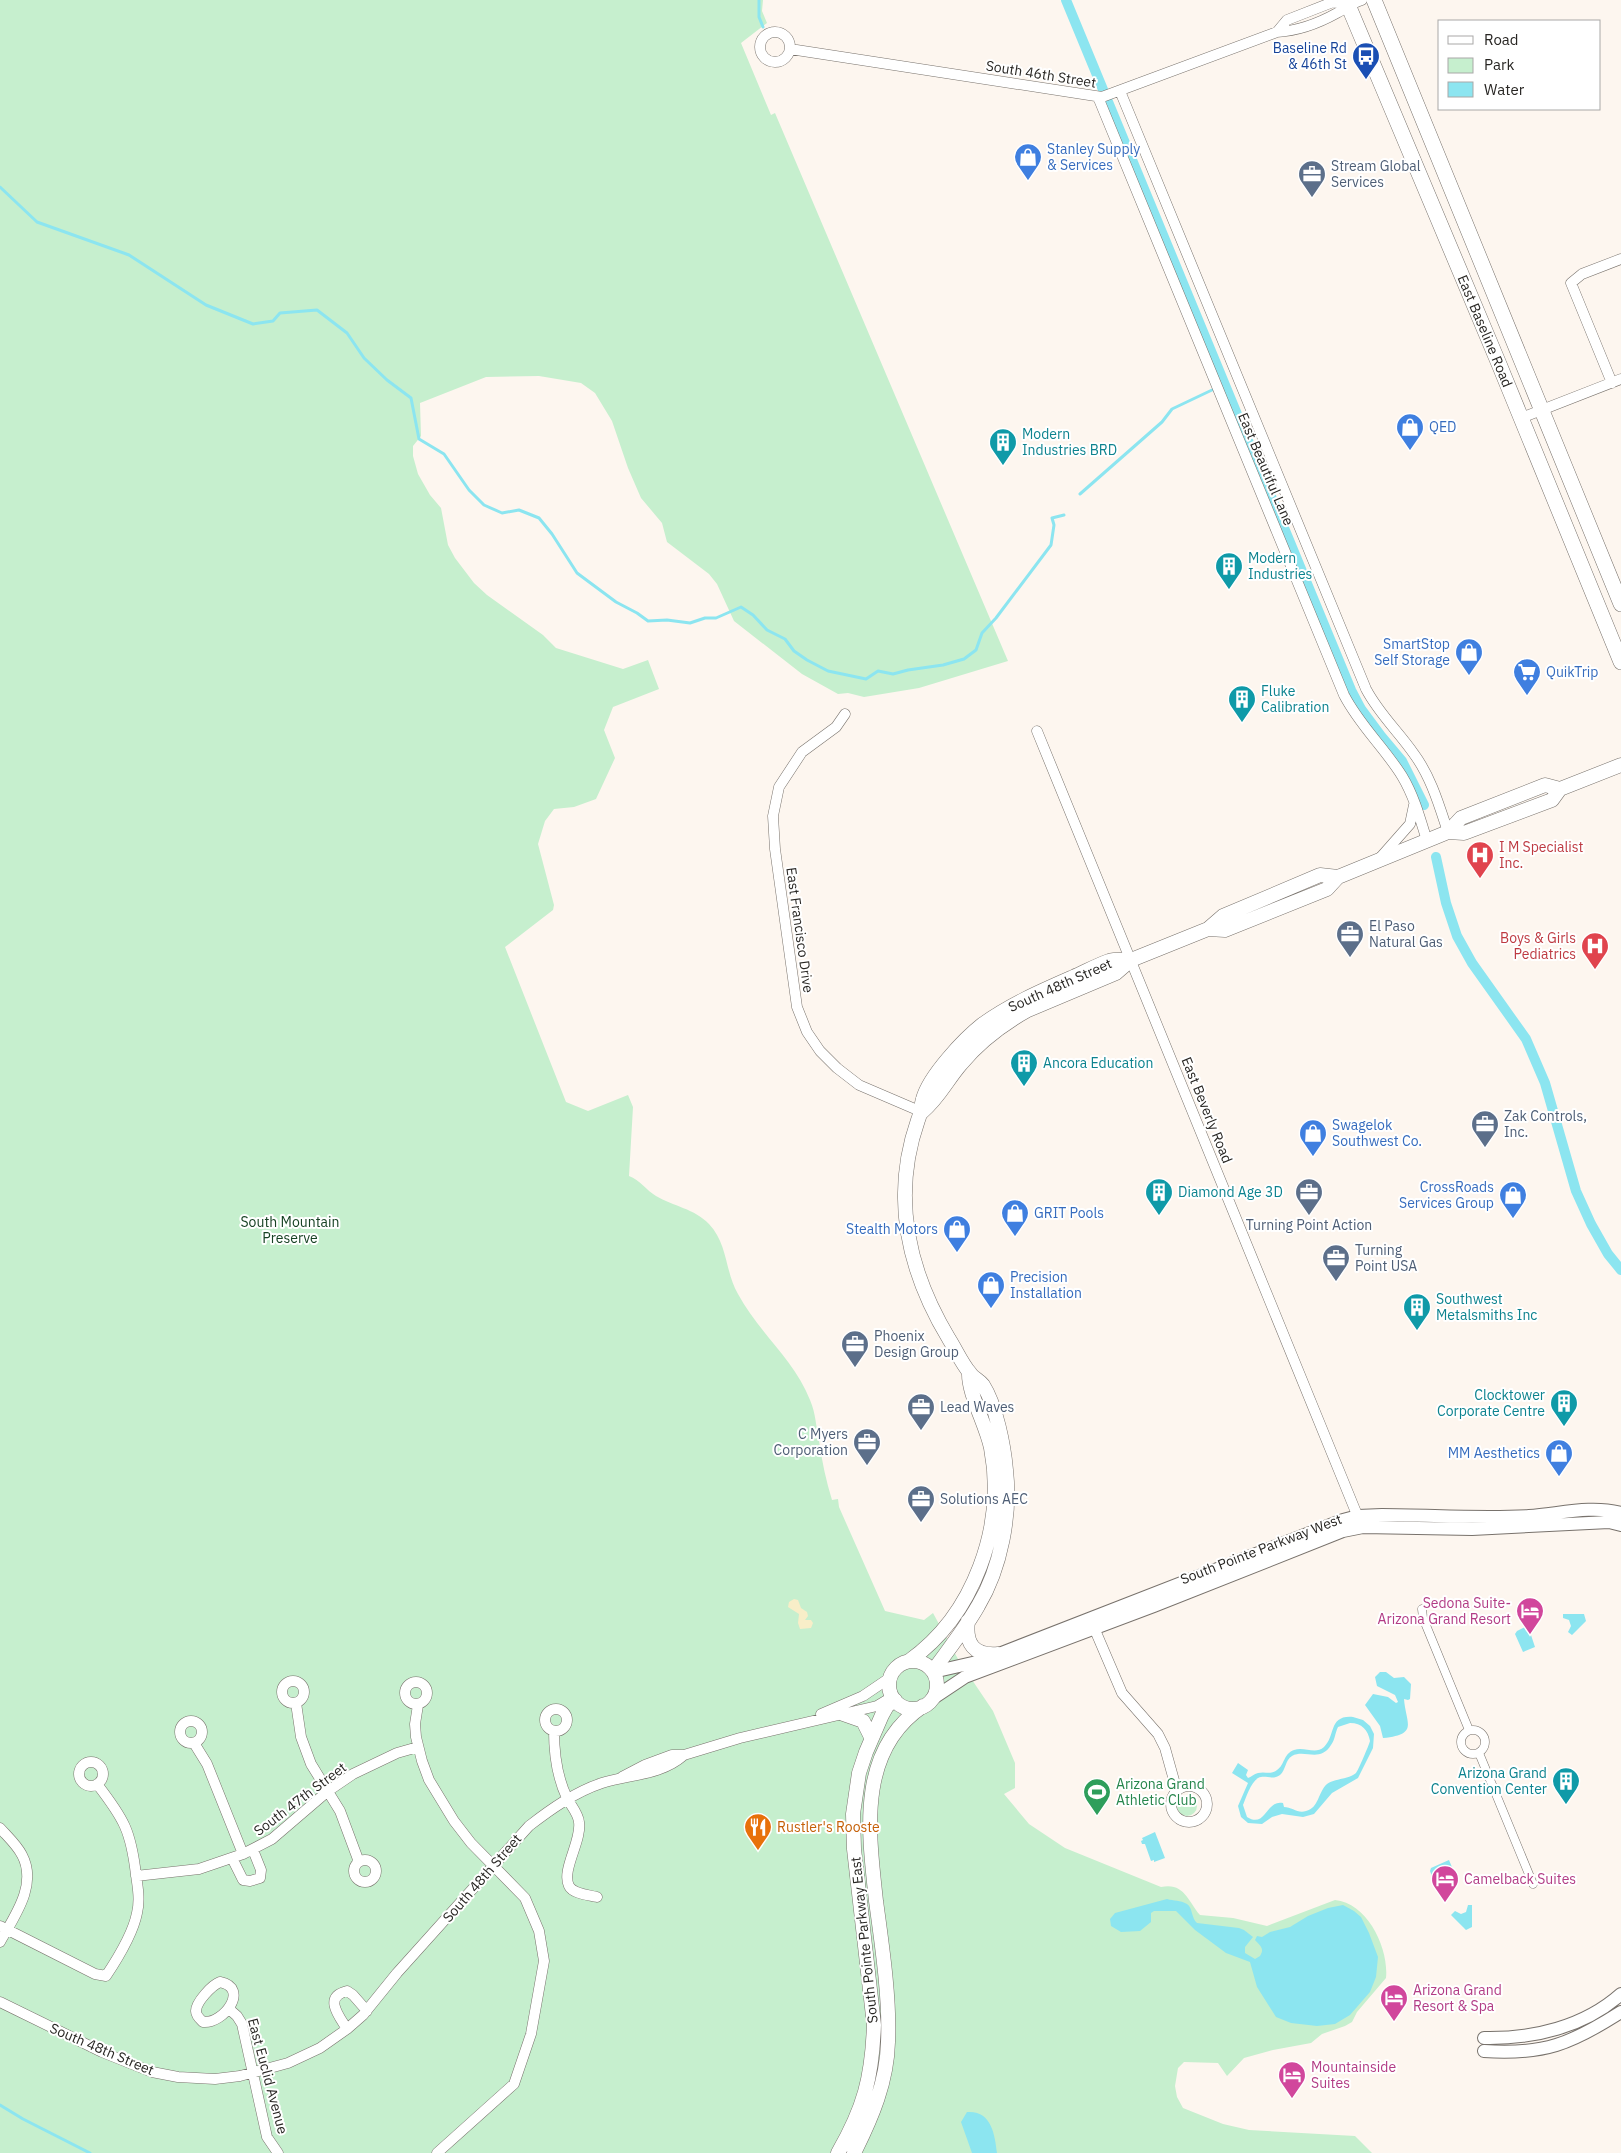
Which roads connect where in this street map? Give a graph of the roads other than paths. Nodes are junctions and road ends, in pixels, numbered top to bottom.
1 (1374, 0) edge
2 (1352, 2) edge
3 (790, 49) dead end
4 (1108, 95) junction
5 (1452, 190) junction
6 (1430, 199) junction
7 (1621, 259) edge
8 (1616, 381) edge
9 (1540, 411) junction
10 (1521, 418) junction
11 (1621, 604) edge
12 (1621, 662) edge
13 (845, 714) dead end
14 (1037, 731) dead end
15 (1621, 765) edge
16 (1415, 801) junction
17 (1448, 832) junction
18 (1427, 841) junction
19 (1377, 860) junction
20 (1131, 960) junction
21 (922, 1112) junction
22 (969, 1372) junction
23 (1621, 1512) edge
24 (1360, 1522) junction
25 (1621, 1525) edge
26 (1422, 1609) dead end
27 (968, 1621) junction
28 (1092, 1624) junction
29 (998, 1654) junction
30 (909, 1661) junction
31 (933, 1672) junction
32 (890, 1677) junction
33 (894, 1698) junction
34 (296, 1703) dead end
35 (927, 1703) junction
36 (418, 1704) dead end
37 (843, 1714) junction
38 (801, 1723) junction
39 (1470, 1730) junction
40 (554, 1732) dead end
41 (871, 1737) junction
42 (194, 1743) dead end
43 (418, 1747) junction
44 (1479, 1753) junction
45 (97, 1784) dead end
46 (328, 1791) junction
47 (1177, 1791) dead end
48 (568, 1799) junction
49 (0, 1828) edge
50 (248, 1852) junction
51 (232, 1858) junction
52 (359, 1862) dead end
53 (492, 1865) junction
54 (136, 1876) junction
55 (1533, 1884) dead end
56 (597, 1897) dead end
57 (3, 1927) edge
58 (0, 1942) edge
59 (1621, 1994) edge
60 (0, 2002) edge
61 (229, 2009) dead end
62 (366, 2011) junction
63 (1621, 2012) edge
64 (881, 2024) junction
65 (347, 2029) junction
66 (252, 2073) junction
67 (278, 2153) edge
68 (437, 2153) edge
69 (838, 2153) edge
70 (854, 2153) edge

1 - 5 main road, East Baseline Road
2 - 4 street, South 46th Street
2 - 6 main road, East Baseline Road
3 - 4 street, South 46th Street
4 - 16 street, East Beautiful Lane
4 - 17 street, East Beautiful Lane
5 - 6 main road
5 - 9 main road, East Baseline Road
6 - 10 main road, East Baseline Road
7 - 8 street
8 - 9 street
9 - 10 street
9 - 11 main road, East Baseline Road
10 - 12 main road, East Baseline Road
13 - 21 street, East Francisco Drive
14 - 20 street, East Beverly Road
15 - 17 main road, South 48th Street
16 - 18 street, East Beautiful Lane
16 - 19 street
17 - 18 main road, South 48th Street
18 - 19 main road, South 48th Street
19 - 20 main road, South 48th Street
20 - 21 main road, South 48th Street
20 - 24 street, East Beverly Road
21 - 22 main road, South 48th Street
22 - 27 main road, South 48th Street
22 - 30 main road, South 48th Street
23 - 24 street, South Pointe Parkway West
24 - 25 street, South Pointe Parkway West
24 - 28 street, South Pointe Parkway West
26 - 39 street
27 - 29 main road
27 - 31 main road, South 48th Street
28 - 29 street, South Pointe Parkway West
28 - 35 street, South Pointe Parkway West
28 - 47 street
29 - 31 street, South Pointe Parkway West
30 - 31 main road
30 - 32 main road
31 - 35 main road
32 - 33 main road
32 - 38 street, South 48th Street
33 - 35 main road
33 - 37 street, South 48th Street
33 - 41 main road, South Pointe Parkway East
34 - 46 street
35 - 64 main road, South Pointe Parkway East
36 - 43 street
37 - 38 street, South 48th Street
37 - 41 main road
38 - 48 street, South 48th Street
39 - 44 street
39 - 44 street
40 - 48 street
41 - 64 main road, South Pointe Parkway East
42 - 50 street
43 - 46 street, South 47th Street
43 - 53 street
44 - 55 street
45 - 54 street
46 - 50 street, South 47th Street
46 - 52 street
48 - 53 street, South 48th Street
48 - 56 street
49 - 57 street
50 - 51 street, South 47th Street
50 - 51 street
51 - 54 street, South 47th Street
53 - 62 street, South 48th Street
53 - 68 street
54 - 57 street
57 - 58 street
59 - 63 street
60 - 66 street, South 48th Street
61 - 66 street, East Euclid Avenue
62 - 65 street, South 48th Street
62 - 65 street
64 - 69 main road, South Pointe Parkway East
64 - 70 main road, South Pointe Parkway East
65 - 66 street, South 48th Street
66 - 67 street, East Euclid Avenue

